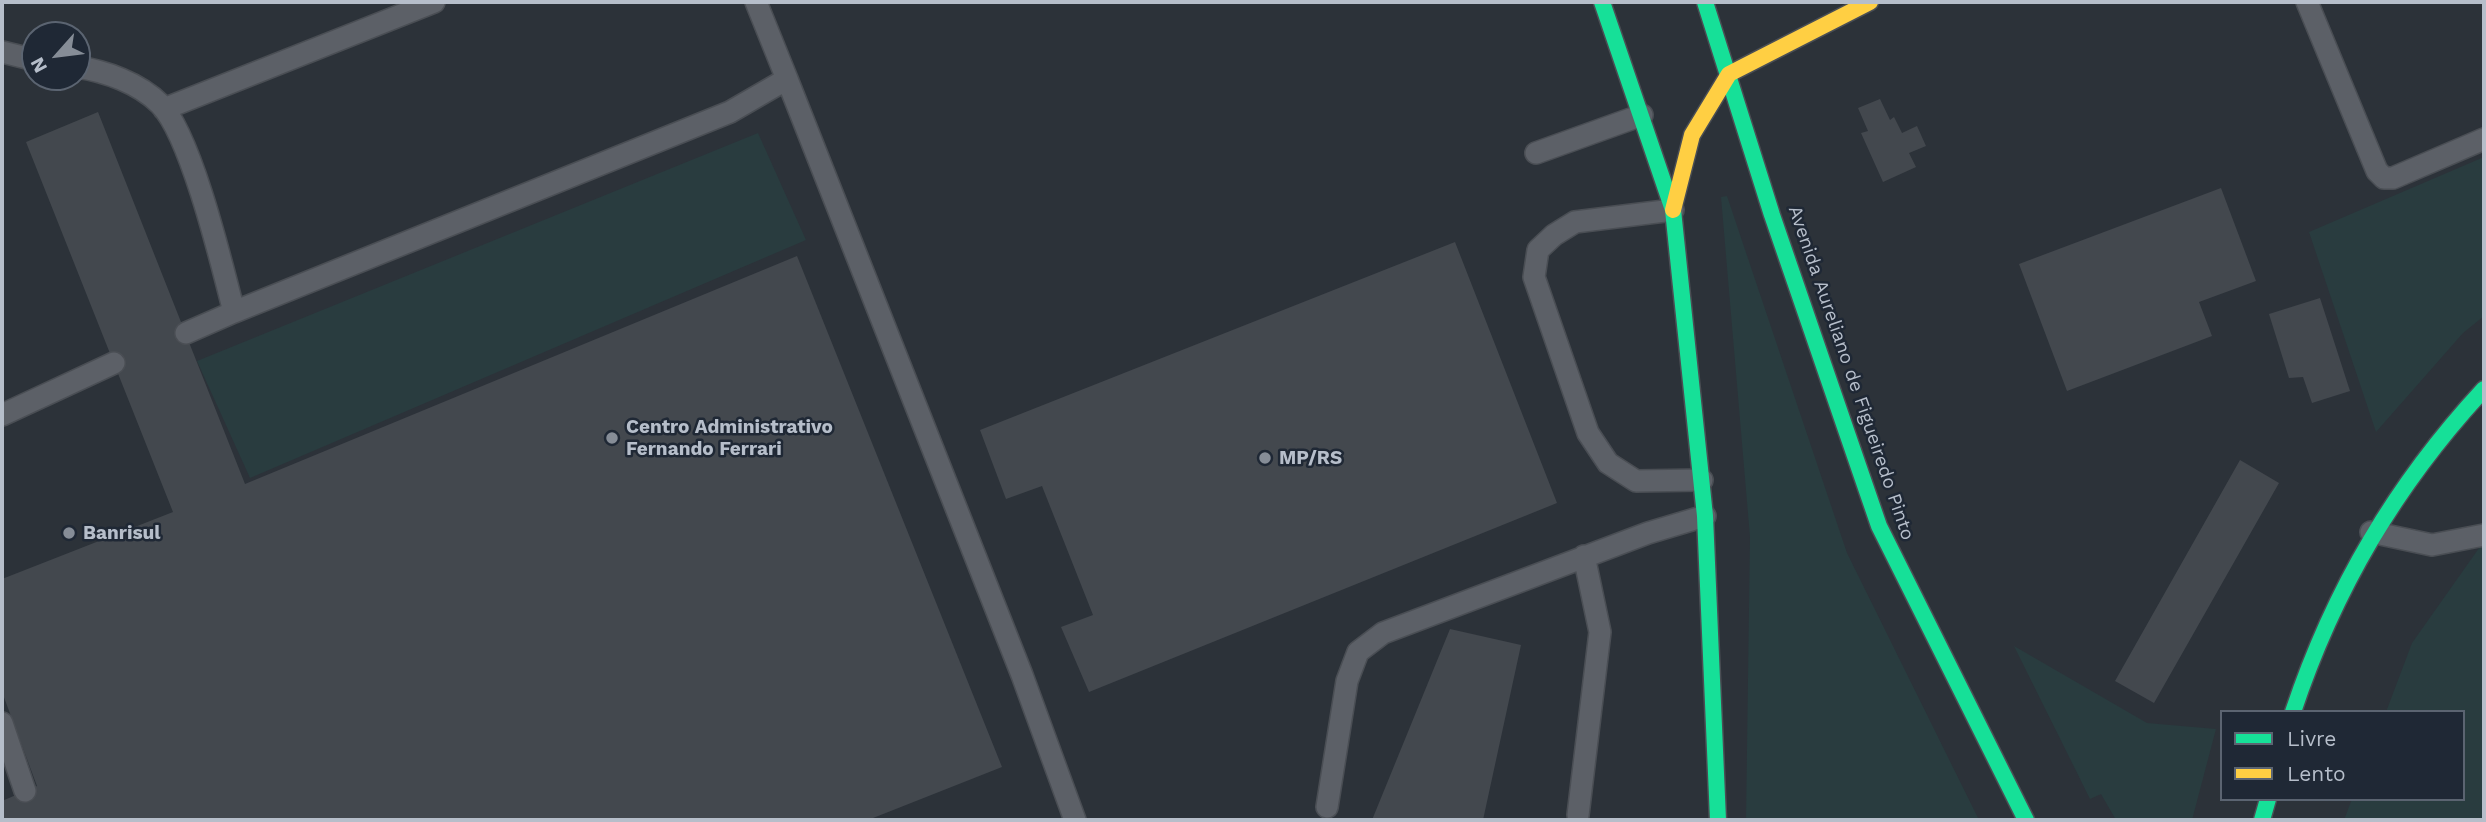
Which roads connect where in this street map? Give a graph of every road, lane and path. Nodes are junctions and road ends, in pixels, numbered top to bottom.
1 (434, 2) edge
2 (757, 2) edge
3 (1601, 2) edge
4 (1705, 2) edge
5 (1870, 2) edge
6 (2307, 2) edge
7 (2, 52) edge
8 (21, 57) edge
9 (91, 68) edge
10 (1729, 74) junction
11 (787, 79) junction
12 (164, 109) junction
13 (1643, 115) junction
14 (2484, 139) edge
15 (1536, 153) dead end
16 (1673, 210) junction
17 (233, 312) junction
18 (186, 333) dead end
19 (114, 363) dead end
20 (2484, 389) edge
21 (2, 415) edge
22 (1702, 480) junction
23 (1705, 516) junction
24 (2371, 532) junction
25 (2484, 535) edge
26 (1584, 556) junction
27 (2295, 710) edge
28 (2, 723) edge
29 (25, 791) dead end
30 (2267, 801) edge
31 (1327, 807) dead end
32 (1578, 815) dead end
33 (1074, 820) edge
34 (1718, 820) edge
35 (2026, 820) edge
36 (2262, 820) edge

1 - 12 lane
2 - 11 lane
3 - 13 main road
4 - 10 main road, Avenida Aureliano de Figueiredo Pinto
5 - 10 main road
6 - 14 lane
7 - 8 lane
9 - 12 lane
10 - 16 main road
10 - 35 main road, Avenida Aureliano de Figueiredo Pinto
11 - 17 lane
11 - 33 lane
12 - 17 lane
13 - 15 lane
13 - 16 main road
16 - 22 main road
16 - 22 lane
17 - 18 lane
19 - 21 lane
20 - 24 main road
22 - 23 main road
23 - 26 lane
23 - 34 main road
24 - 25 lane
24 - 27 main road
26 - 31 lane
26 - 32 lane
28 - 29 lane
30 - 36 main road

